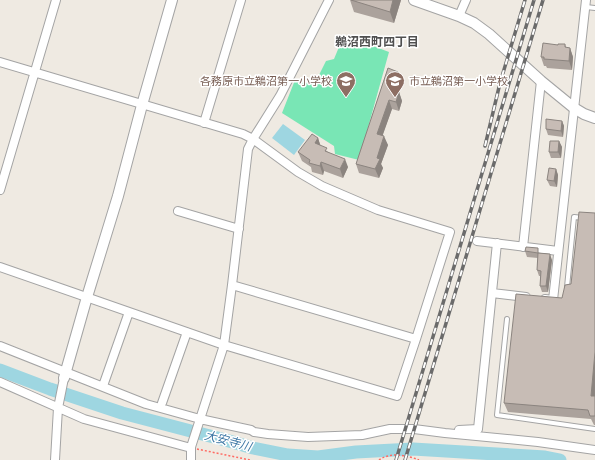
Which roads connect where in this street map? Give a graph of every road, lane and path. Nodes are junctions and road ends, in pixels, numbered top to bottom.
1 (56, 0) edge
2 (172, 0) edge
3 (240, 0) edge
4 (329, 0) edge
5 (414, 0) edge
6 (466, 0) edge
7 (586, 4) edge
8 (595, 8) edge
9 (459, 16) junction
10 (0, 62) edge
11 (34, 72) junction
12 (541, 81) junction
13 (142, 105) junction
14 (574, 108) junction
15 (595, 118) edge
16 (204, 123) junction
17 (253, 139) junction
18 (0, 190) edge
19 (178, 211) dead end
20 (588, 218) edge
21 (239, 229) junction
22 (477, 241) dead end
23 (497, 243) junction
24 (523, 247) junction
25 (558, 251) junction
26 (0, 267) edge
27 (232, 286) junction
28 (567, 288) edge
29 (492, 293) junction
30 (87, 297) junction
31 (129, 312) junction
32 (507, 319) dead end
33 (187, 332) junction
34 (416, 339) junction
35 (224, 345) junction
36 (0, 346) edge
37 (65, 375) junction
38 (0, 382) edge
39 (104, 383) dead end
40 (162, 403) dead end
41 (59, 406) junction
42 (200, 419) junction
43 (595, 429) edge
44 (445, 433) junction
45 (191, 447) junction
46 (595, 450) edge
47 (55, 460) edge
48 (191, 460) edge
49 (250, 460) edge
50 (379, 460) edge
51 (419, 460) edge

1 - 11 street
2 - 13 street
3 - 16 street
4 - 17 street
5 - 9 street
6 - 9 street
7 - 8 lane
7 - 14 street
9 - 12 street
10 - 11 street
11 - 13 street
11 - 18 street
12 - 14 street
12 - 24 street
13 - 16 street
13 - 30 street
14 - 15 street
14 - 25 street
16 - 17 street
17 - 21 street
17 - 34 street
19 - 21 street
20 - 28 lane
21 - 27 street
22 - 23 street
23 - 24 street
23 - 29 street
24 - 25 street
25 - 29 street
26 - 30 street
27 - 34 street
27 - 35 street
29 - 44 street
30 - 31 street
30 - 37 street
31 - 33 street
31 - 39 street
32 - 43 lane
33 - 35 street
33 - 40 street
34 - 35 street
35 - 42 street
36 - 37 street
37 - 41 street
37 - 42 street
38 - 41 street
41 - 45 street
41 - 47 street
42 - 44 street
42 - 45 street
44 - 46 street
45 - 48 street
45 - 49 path
50 - 51 path

